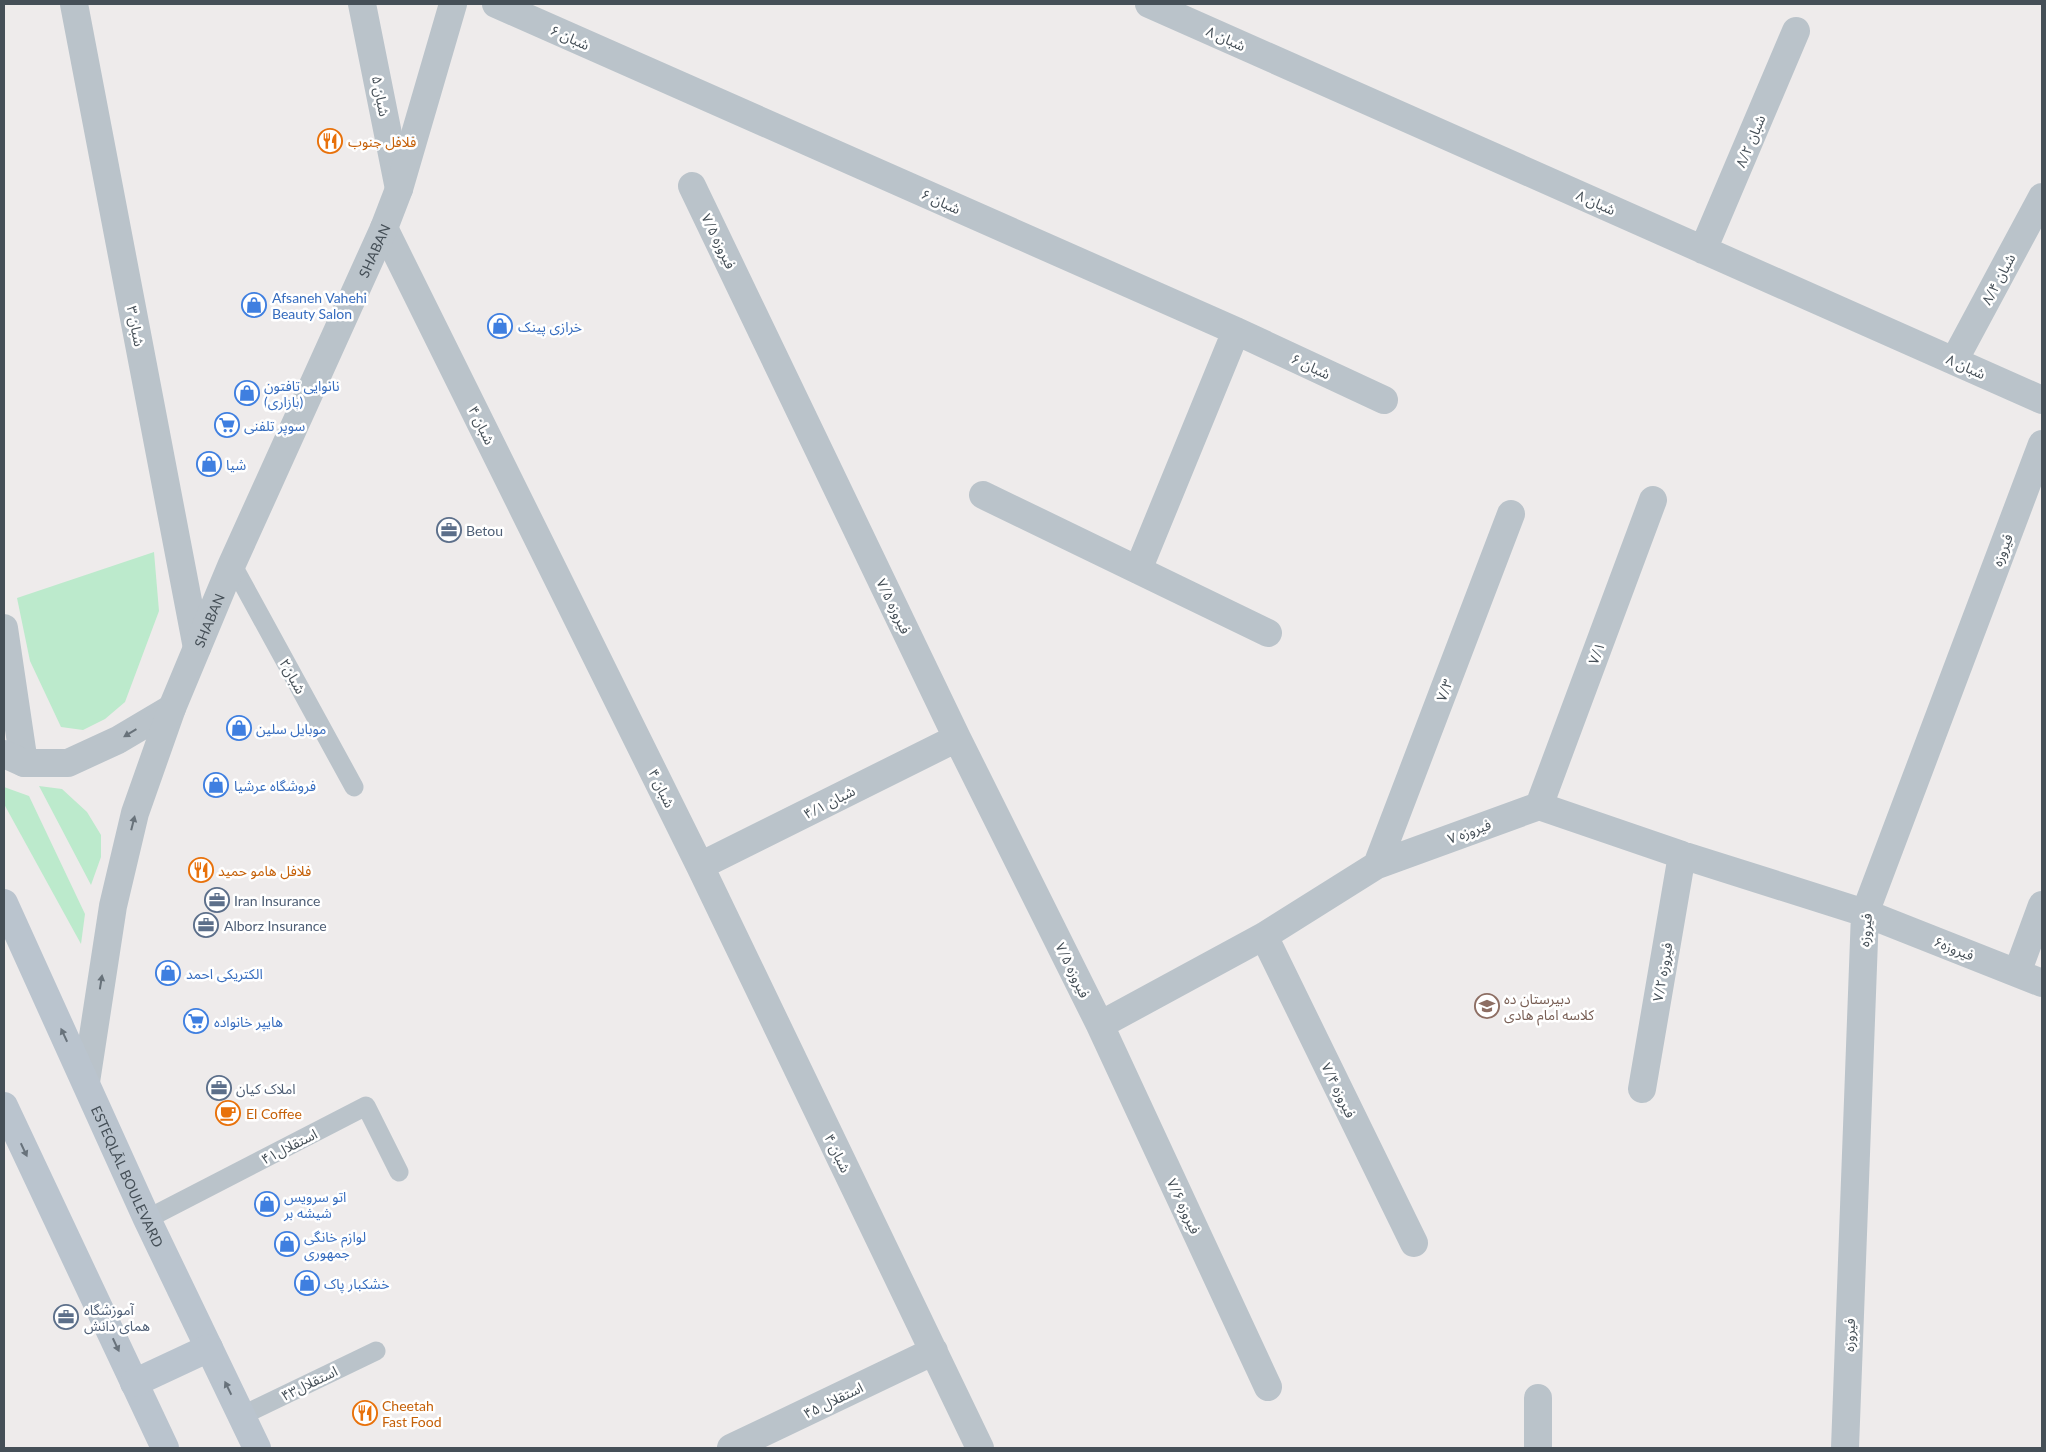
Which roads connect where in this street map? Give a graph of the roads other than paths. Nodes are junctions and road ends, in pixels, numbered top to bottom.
1 (74, 4) edge
2 (362, 4) edge
3 (453, 4) edge
4 (496, 4) edge
5 (1149, 4) edge
6 (1796, 32) dead end
7 (692, 186) dead end
8 (399, 189) junction
9 (2042, 197) edge
10 (384, 228) junction
11 (1703, 250) junction
12 (1236, 331) junction
13 (1954, 361) junction
14 (1384, 400) dead end
15 (2042, 400) edge
16 (2042, 444) edge
17 (983, 495) dead end
18 (1653, 500) dead end
19 (1511, 514) dead end
20 (232, 564) junction
21 (1138, 570) junction
22 (4, 628) edge
23 (1268, 633) dead end
24 (197, 648) junction
25 (172, 708) junction
26 (957, 738) junction
27 (14, 759) edge
28 (354, 788) dead end
29 (1539, 806) junction
30 (1682, 854) junction
31 (1377, 865) junction
32 (700, 866) junction
33 (4, 903) edge
34 (2042, 905) edge
35 (1865, 913) junction
36 (1264, 936) junction
37 (2016, 972) junction
38 (2042, 983) edge
39 (1100, 1025) junction
40 (86, 1082) junction
41 (1642, 1089) dead end
42 (4, 1106) edge
43 (399, 1172) dead end
44 (147, 1219) junction
45 (1414, 1244) dead end
46 (209, 1348) junction
47 (376, 1351) dead end
48 (934, 1351) junction
49 (134, 1383) junction
50 (1268, 1388) dead end
51 (1538, 1398) dead end
52 (241, 1416) junction
53 (165, 1448) edge
54 (257, 1448) edge
55 (731, 1448) edge
56 (980, 1448) edge
57 (1538, 1448) edge
58 (1845, 1448) edge

1 - 24 street, ۳ شبان
2 - 8 street, ۵ شبان
3 - 8 street, SHABAN
4 - 12 street, ۶ شبان
5 - 11 street, ۸ شبان
6 - 11 street, ۸/۲ شبان
7 - 26 street, ۷/۵ فیروزه
8 - 10 street, SHABAN
9 - 13 street, ۸/۴ شبان
10 - 20 street, SHABAN
10 - 32 street, ۴ شبان
11 - 13 street, ۸ شبان
12 - 14 street, ۶ شبان
12 - 21 street
13 - 15 street, ۸ شبان
16 - 35 street, فیروزه
17 - 21 street
18 - 29 street, ۷/۱
19 - 31 street, ۷/۳
20 - 24 street, SHABAN
20 - 28 lane, شبان۲
21 - 23 street
22 - 27 street
24 - 25 street, SHABAN
25 -> 27 street
40 -> 25 street, SHABAN
26 - 32 street, ۴/۱ شبان
26 - 39 street, ۷/۵ فیروزه
29 - 30 street
29 - 31 street, ۷ فیروزه
30 - 35 street
30 - 41 street, ۷/۲ فیروزه
31 - 36 street, ۷ فیروزه
32 - 48 street, ۴ شبان
40 -> 33 main road, ESTEQLĀL BOULEVARD
34 - 37 street
35 - 37 street, فیروزه۶
35 - 58 street, فیروزه
36 - 39 street, ۷ فیروزه
36 - 45 street, ۷/۴ فیروزه
37 - 38 street, فیروزه۶
39 - 50 street, ۷/۶ فیروزه
40 - 44 main road, ESTEQLĀL BOULEVARD
42 -> 49 main road
43 - 44 lane, استقلال۴۱
44 - 46 main road, ESTEQLĀL BOULEVARD
46 - 49 main road
52 -> 46 main road, ESTEQLĀL BOULEVARD
47 - 52 lane, استقلال۴۳
48 - 55 street, ۴۵ استقلال
48 - 56 street, ۴ شبان
49 - 53 main road
51 - 57 street
52 - 54 main road, ESTEQLĀL BOULEVARD

